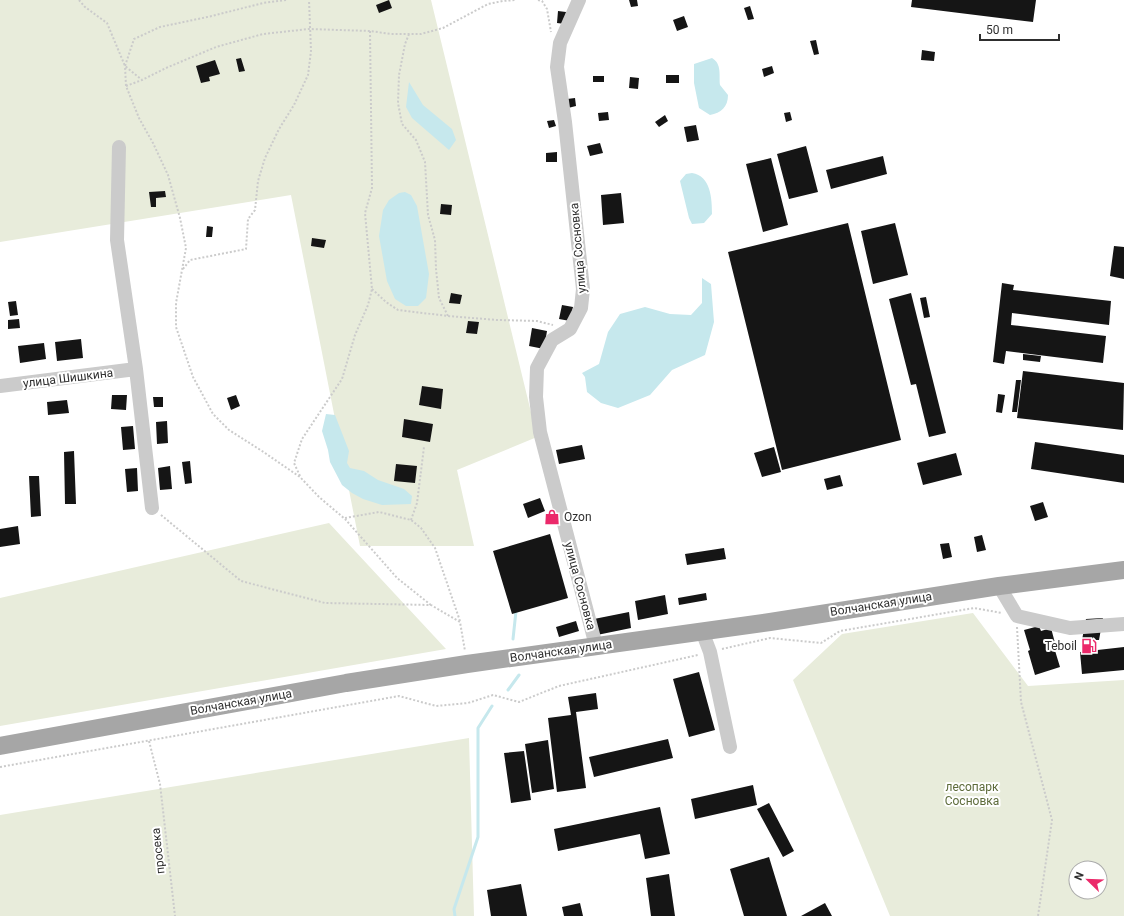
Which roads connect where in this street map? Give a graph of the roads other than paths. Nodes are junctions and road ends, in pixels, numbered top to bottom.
1 (579, 0) edge
2 (119, 147) dead end
3 (136, 369) junction
4 (0, 386) edge
5 (152, 508) road end
6 (1124, 570) edge
7 (1000, 586) junction
8 (1124, 624) edge
9 (702, 631) junction
10 (596, 646) junction
11 (0, 746) edge
12 (730, 746) dead end

1 - 10 street, улица Сосновка
2 - 3 street
3 - 4 street, улица Шишкина
3 - 5 street
6 - 7 main road, Волчанская улица
7 - 8 street
7 - 9 main road, Волчанская улица
9 - 10 main road, Волчанская улица
9 - 12 street
10 - 11 main road, Волчанская улица

